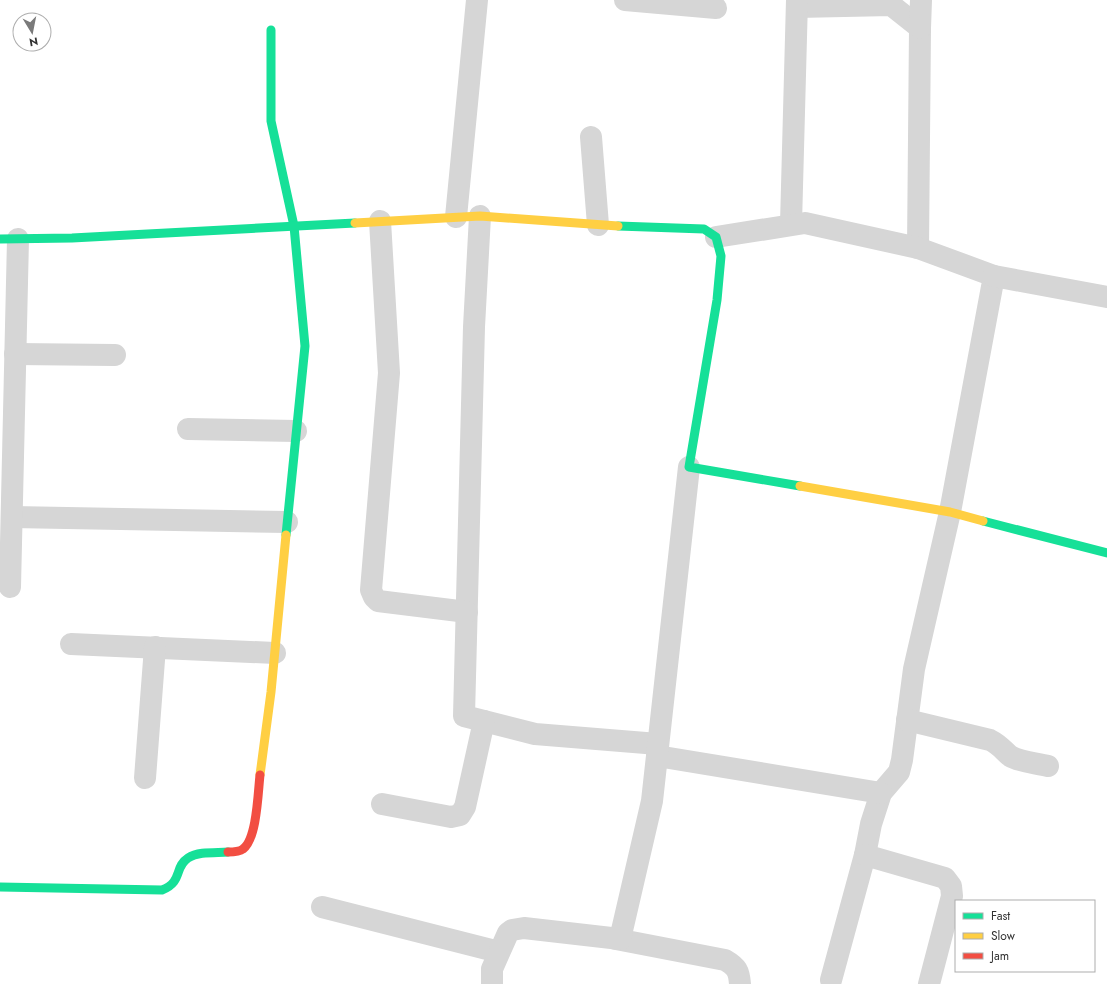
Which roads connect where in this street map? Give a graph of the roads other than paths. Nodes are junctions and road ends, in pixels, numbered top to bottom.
1 (477, 0) edge
2 (625, 0) edge
3 (921, 0) edge
4 (797, 3) edge
5 (716, 8) dead end
6 (920, 28) junction
7 (271, 30) dead end
8 (591, 136) dead end
9 (480, 216) junction
10 (456, 217) junction
11 (380, 222) junction
12 (791, 224) junction
13 (598, 225) junction
14 (294, 226) junction
15 (716, 237) junction
16 (9, 239) edge
17 (918, 248) junction
18 (994, 276) junction
19 (1107, 297) edge
20 (16, 354) junction
21 (115, 355) dead end
22 (188, 429) dead end
23 (296, 431) junction
24 (689, 466) junction
25 (950, 512) junction
26 (12, 517) junction
27 (287, 522) junction
28 (1107, 554) edge
29 (10, 587) dead end
30 (467, 612) junction
31 (72, 644) dead end
32 (155, 648) junction
33 (275, 653) junction
34 (907, 720) junction
35 (484, 721) junction
36 (657, 750) junction
37 (1048, 766) dead end
38 (146, 778) dead end
39 (881, 793) junction
40 (382, 804) dead end
41 (865, 855) junction
42 (0, 887) edge
43 (322, 907) dead end
44 (616, 939) junction
45 (499, 952) junction
46 (831, 980) dead end
47 (492, 984) edge
48 (740, 984) edge
49 (929, 984) edge

1 - 10 street
2 - 5 street
3 - 6 street
4 - 6 street
4 - 12 street
6 - 17 street
7 - 14 street
8 - 13 street
9 - 10 street
9 - 13 street
9 - 30 street
10 - 11 street
11 - 14 street
11 - 30 street
12 - 15 street
12 - 17 street
13 - 15 street
14 - 16 street
14 - 23 street
15 - 24 street
16 - 20 street
17 - 18 street
18 - 19 street
18 - 25 street
20 - 21 street
20 - 26 street
22 - 23 street
23 - 27 street
24 - 25 street
24 - 36 street
25 - 28 street
25 - 34 street
26 - 27 street
26 - 29 street
27 - 33 street
30 - 35 street
31 - 32 street
32 - 33 street
32 - 38 street
33 - 42 street
34 - 37 street
34 - 39 street
35 - 36 street
35 - 40 street
36 - 39 street
36 - 44 street
39 - 41 street
41 - 46 street
41 - 49 street
43 - 45 street
44 - 45 street
44 - 48 street
45 - 47 street

